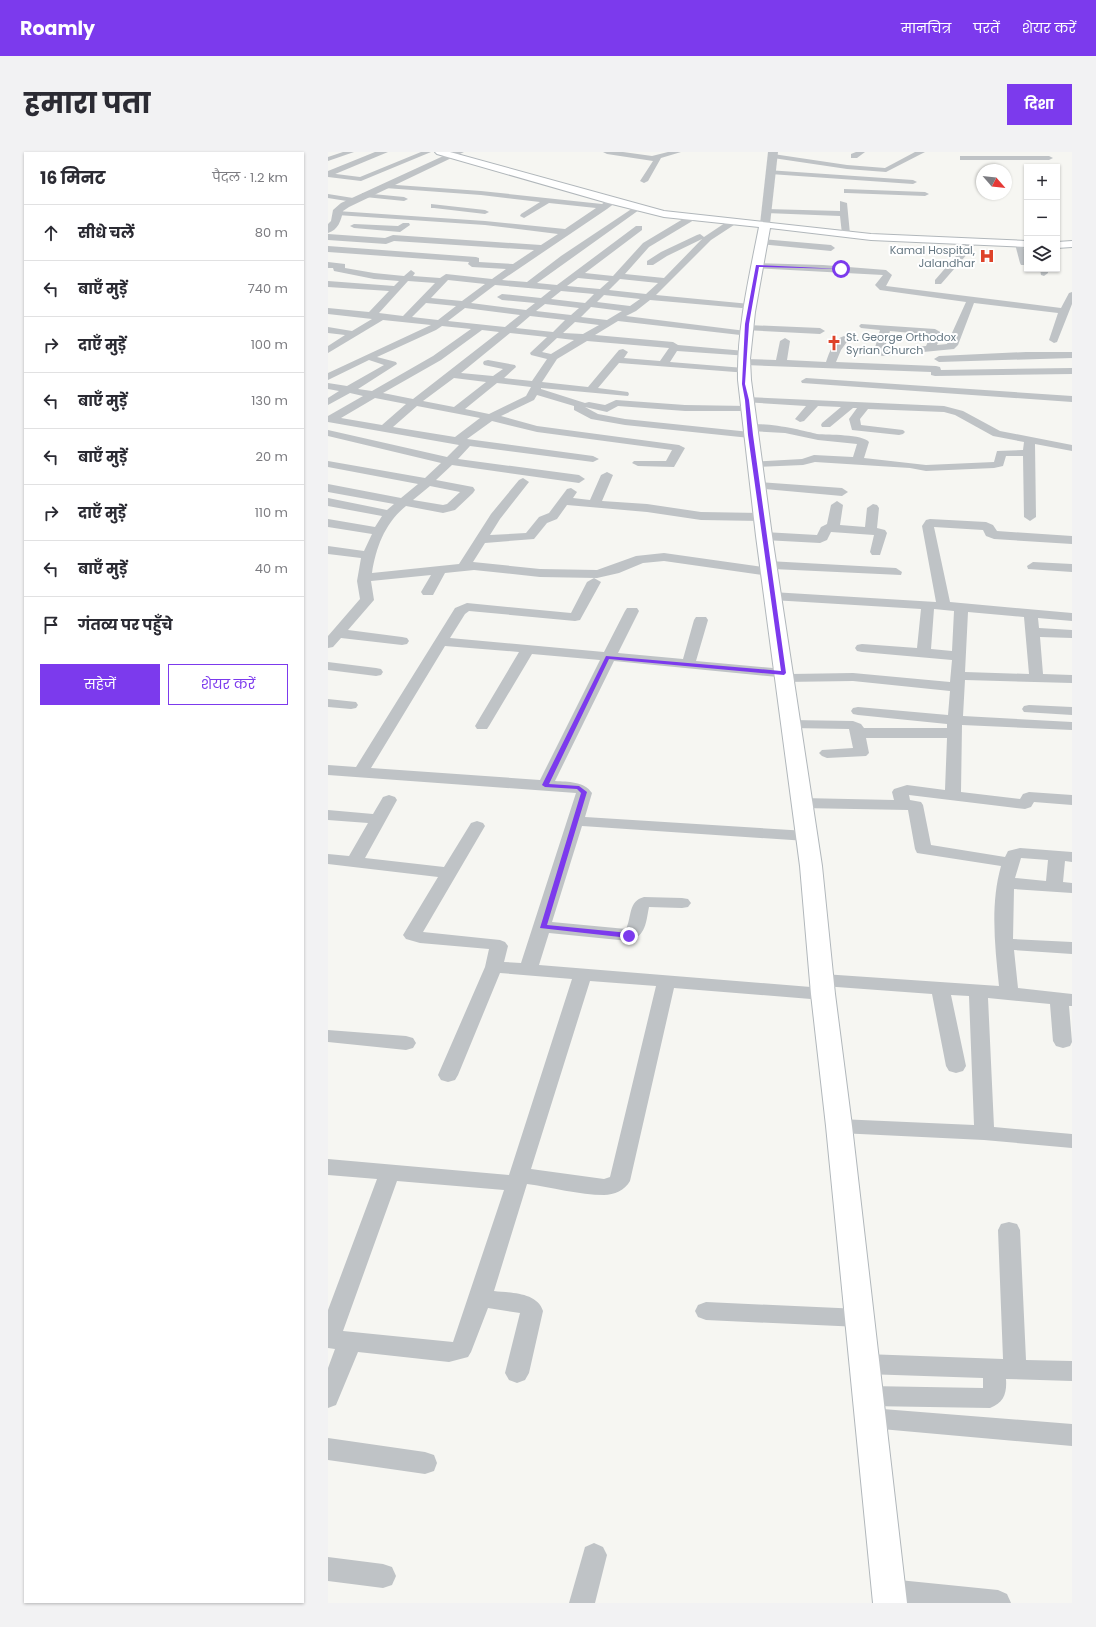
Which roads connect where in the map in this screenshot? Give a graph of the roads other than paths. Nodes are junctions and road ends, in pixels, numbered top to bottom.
1 (350, 152) edge
2 (383, 152) edge
3 (427, 152) edge
4 (440, 152) edge
5 (607, 152) edge
6 (677, 152) edge
7 (921, 152) edge
8 (456, 154) edge
9 (656, 154) edge
10 (773, 154) edge
11 (864, 155) edge
12 (1030, 155) edge
13 (851, 156) dead end
14 (963, 158) dead end
15 (1049, 158) dead end
16 (328, 160) edge
17 (889, 161) dead end
18 (902, 162) junction
19 (328, 165) edge
20 (770, 172) junction
21 (328, 174) edge
22 (872, 179) junction
23 (644, 181) dead end
24 (328, 182) edge
25 (915, 185) dead end
26 (385, 186) junction
27 (342, 188) dead end
28 (375, 190) junction
29 (517, 190) dead end
30 (866, 192) junction
31 (481, 193) junction
32 (925, 194) dead end
33 (328, 195) edge
34 (365, 195) junction
35 (446, 195) dead end
36 (507, 196) junction
37 (414, 200) dead end
38 (548, 200) junction
39 (349, 202) junction
40 (434, 203) junction
41 (608, 204) junction
42 (366, 206) dead end
43 (387, 207) dead end
44 (409, 208) dead end
45 (454, 208) junction
46 (537, 208) junction
47 (636, 208) junction
48 (493, 213) dead end
49 (592, 214) junction
50 (844, 214) junction
51 (375, 216) junction
52 (398, 217) junction
53 (416, 218) junction
54 (538, 218) dead end
55 (691, 218) junction
56 (333, 219) edge
57 (566, 221) dead end
58 (734, 221) junction
59 (580, 223) junction
60 (765, 226) junction
61 (380, 228) junction
62 (532, 228) junction
63 (639, 228) dead end
64 (400, 229) junction
65 (414, 230) dead end
66 (435, 230) dead end
67 (481, 232) dead end
68 (566, 232) junction
69 (667, 232) junction
70 (842, 234) junction
71 (521, 236) junction
72 (328, 237) edge
73 (704, 237) junction
74 (557, 239) junction
75 (365, 240) junction
76 (423, 240) junction
77 (386, 241) junction
78 (398, 242) junction
79 (587, 242) junction
80 (972, 242) junction
81 (616, 244) junction
82 (1023, 244) edge
83 (1072, 244) edge
84 (509, 245) junction
85 (1060, 245) edge
86 (544, 248) junction
87 (328, 249) edge
88 (351, 252) junction
89 (384, 254) junction
90 (516, 256) dead end
91 (426, 257) junction
92 (530, 257) junction
93 (827, 258) junction
94 (328, 260) edge
95 (352, 262) dead end
96 (474, 262) junction
97 (1024, 263) dead end
98 (328, 265) edge
99 (339, 265) junction
100 (404, 266) dead end
101 (757, 266) junction
102 (516, 267) junction
103 (627, 267) junction
104 (656, 268) junction
105 (440, 269) dead end
106 (376, 270) dead end
107 (675, 272) junction
108 (503, 276) junction
109 (328, 277) edge
110 (405, 278) junction
111 (573, 278) junction
112 (444, 279) junction
113 (615, 280) junction
114 (666, 281) junction
115 (493, 282) junction
116 (938, 282) dead end
117 (518, 284) junction
118 (529, 285) junction
119 (558, 288) junction
120 (395, 289) junction
121 (656, 289) junction
122 (328, 293) edge
123 (602, 293) junction
124 (362, 295) dead end
125 (1072, 295) edge
126 (502, 297) junction
127 (647, 298) junction
128 (424, 300) junction
129 (971, 300) junction
130 (543, 301) junction
131 (683, 301) junction
132 (718, 304) junction
133 (463, 305) junction
134 (588, 305) junction
135 (487, 308) junction
136 (633, 308) junction
137 (328, 311) edge
138 (1064, 311) junction
139 (529, 313) junction
140 (348, 314) junction
141 (370, 316) junction
142 (381, 317) junction
143 (773, 317) dead end
144 (405, 319) junction
145 (574, 319) junction
146 (614, 321) junction
147 (441, 322) junction
148 (654, 322) junction
149 (466, 325) junction
150 (1058, 325) junction
151 (328, 326) edge
152 (480, 326) junction
153 (864, 326) dead end
154 (1072, 326) edge
155 (688, 327) junction
156 (886, 328) junction
157 (773, 329) junction
158 (328, 330) edge
159 (509, 330) junction
160 (820, 331) dead end
161 (355, 334) junction
162 (555, 335) junction
163 (586, 338) junction
164 (844, 339) dead end
165 (1054, 340) dead end
166 (632, 341) junction
167 (785, 341) dead end
168 (746, 343) junction
169 (330, 347) edge
170 (674, 348) junction
171 (943, 348) junction
172 (930, 350) junction
173 (912, 351) junction
174 (1072, 355) edge
175 (328, 357) edge
176 (368, 357) junction
177 (553, 357) junction
178 (616, 360) junction
179 (355, 362) junction
180 (488, 363) dead end
181 (781, 363) junction
182 (803, 363) junction
183 (662, 364) junction
184 (830, 364) junction
185 (870, 365) junction
186 (905, 367) junction
187 (937, 367) junction
188 (1070, 372) edge
189 (452, 375) junction
190 (1010, 375) junction
191 (328, 377) edge
192 (495, 380) junction
193 (397, 381) junction
194 (328, 386) edge
195 (1069, 386) dead end
196 (437, 387) junction
197 (535, 388) junction
198 (876, 389) junction
199 (930, 389) junction
200 (591, 390) junction
201 (349, 391) junction
202 (624, 394) dead end
203 (1008, 394) junction
204 (373, 395) junction
205 (1071, 399) edge
206 (328, 402) edge
207 (414, 403) junction
208 (814, 404) junction
209 (849, 406) junction
210 (864, 407) junction
211 (881, 407) junction
212 (583, 408) junction
213 (923, 408) junction
214 (456, 411) junction
215 (490, 417) junction
216 (749, 418) junction
217 (800, 419) dead end
218 (826, 425) dead end
219 (663, 427) junction
220 (384, 429) junction
221 (537, 429) junction
222 (559, 432) junction
223 (898, 432) dead end
224 (328, 433) edge
225 (607, 439) junction
226 (1029, 441) junction
227 (462, 442) junction
228 (650, 444) junction
229 (1072, 448) edge
230 (518, 449) junction
231 (1029, 453) junction
232 (593, 459) junction
233 (449, 461) junction
234 (858, 461) junction
235 (328, 464) edge
236 (754, 464) junction
237 (607, 475) dead end
238 (579, 479) junction
239 (429, 481) junction
240 (523, 482) dead end
241 (757, 486) junction
242 (328, 488) edge
243 (842, 492) dead end
244 (353, 493) junction
245 (564, 501) junction
246 (402, 502) junction
247 (594, 504) junction
248 (331, 505) edge
249 (838, 505) dead end
250 (873, 508) dead end
251 (389, 514) junction
252 (1030, 517) dead end
253 (328, 523) edge
254 (763, 526) junction
255 (833, 528) junction
256 (871, 530) junction
257 (379, 531) junction
258 (480, 540) junction
259 (1072, 540) edge
260 (328, 550) edge
261 (876, 552) dead end
262 (368, 555) junction
263 (464, 566) junction
264 (1033, 566) dead end
265 (768, 568) junction
266 (1072, 568) edge
267 (440, 570) junction
268 (896, 572) dead end
269 (365, 578) junction
270 (594, 582) dead end
271 (428, 592) dead end
272 (772, 596) junction
273 (928, 606) junction
274 (944, 606) junction
275 (961, 607) junction
276 (632, 611) dead end
277 (1031, 614) junction
278 (1072, 617) edge
279 (701, 620) dead end
280 (1032, 632) junction
281 (338, 633) junction
282 (1072, 634) edge
283 (441, 641) junction
284 (402, 642) dead end
285 (328, 644) edge
286 (862, 648) dead end
287 (527, 650) junction
288 (924, 653) junction
289 (960, 656) junction
290 (608, 657) junction
291 (688, 665) junction
292 (328, 666) edge
293 (376, 672) dead end
294 (784, 676) junction
295 (1036, 678) junction
296 (1072, 679) edge
297 (958, 681) junction
298 (328, 703) edge
299 (351, 706) dead end
300 (1029, 709) dead end
301 (1072, 711) edge
302 (858, 712) dead end
303 (791, 724) junction
304 (482, 726) dead end
305 (954, 726) junction
306 (1072, 726) edge
307 (858, 733) junction
308 (827, 753) dead end
309 (328, 770) edge
310 (361, 772) junction
311 (545, 785) junction
312 (954, 794) junction
313 (389, 800) dead end
314 (1072, 800) edge
315 (802, 803) junction
316 (903, 804) junction
317 (328, 815) edge
318 (378, 819) junction
319 (576, 822) junction
320 (477, 826) dead end
321 (807, 836) junction
322 (1064, 856) edge
323 (328, 859) edge
324 (354, 862) junction
325 (1012, 863) junction
326 (448, 873) junction
327 (1007, 883) junction
328 (1054, 887) junction
329 (1072, 888) edge
330 (682, 903) dead end
331 (543, 927) junction
332 (1004, 944) junction
333 (1072, 948) edge
334 (494, 967) junction
335 (528, 970) junction
336 (583, 974) junction
337 (666, 982) junction
338 (823, 987) junction
339 (940, 988) junction
340 (978, 990) junction
341 (1009, 992) junction
342 (1065, 1000) edge
343 (328, 1036) edge
344 (1063, 1041) dead end
345 (406, 1043) dead end
346 (956, 1066) dead end
347 (448, 1075) dead end
348 (839, 1126) junction
349 (984, 1133) junction
350 (1072, 1141) edge
351 (328, 1166) edge
352 (390, 1171) junction
353 (517, 1179) junction
354 (1009, 1230) dead end
355 (480, 1298) junction
356 (706, 1311) dead end
357 (860, 1318) junction
358 (336, 1339) edge
359 (865, 1364) junction
360 (1005, 1369) junction
361 (1072, 1371) edge
362 (517, 1373) dead end
363 (328, 1398) edge
364 (869, 1407) junction
365 (1072, 1435) edge
366 (328, 1450) edge
367 (425, 1463) dead end
368 (594, 1556) dead end
369 (328, 1569) edge
370 (383, 1576) dead end
371 (890, 1597) edge
372 (582, 1603) edge
373 (998, 1603) edge

1 - 16 street
2 - 21 street
3 - 21 street
4 - 8 main road
5 - 9 street
6 - 9 street
7 - 18 street
8 - 26 street
8 - 41 main road
9 - 23 street
10 - 18 street
10 - 20 street
11 - 13 street
12 - 14 street
12 - 15 street
16 - 19 street
17 - 18 street
20 - 22 street
20 - 60 street
22 - 25 street
22 - 30 street
24 - 28 street
26 - 28 street
26 - 31 street
27 - 33 street
28 - 34 street
29 - 36 street
30 - 32 street
30 - 50 street
31 - 36 street
31 - 45 street
33 - 39 street
34 - 37 street
34 - 39 street
35 - 40 street
36 - 38 street
36 - 46 street
38 - 41 street
38 - 46 street
39 - 42 street
39 - 56 street
40 - 45 street
40 - 53 street
41 - 47 main road
41 - 49 street
43 - 51 street
44 - 52 street
45 - 48 street
46 - 49 street
46 - 54 street
47 - 55 main road
47 - 79 street
49 - 59 street
50 - 60 street
50 - 70 street
51 - 52 street
51 - 56 street
52 - 53 street
53 - 62 street
53 - 64 street
55 - 58 main road
55 - 69 street
56 - 61 street
57 - 59 street
58 - 60 main road
58 - 73 street
59 - 68 street
60 - 70 main road
60 - 93 street
60 - 101 main road
61 - 64 street
61 - 75 street
62 - 68 street
62 - 71 street
63 - 81 street
64 - 65 street
66 - 76 street
67 - 71 street
68 - 74 street
69 - 73 street
69 - 103 street
70 - 80 main road
70 - 93 street
71 - 84 street
72 - 75 street
73 - 104 street
73 - 107 street
74 - 79 street
74 - 86 street
75 - 77 street
75 - 88 street
76 - 77 street
76 - 84 street
77 - 78 street
78 - 89 street
78 - 91 street
79 - 81 street
79 - 118 street
80 - 82 main road
80 - 116 street
81 - 111 street
82 - 97 street
83 - 85 main road
84 - 86 street
86 - 92 street
87 - 88 street
88 - 89 street
88 - 99 street
89 - 91 street
90 - 92 street
91 - 96 street
92 - 102 street
93 - 101 street
93 - 129 street
94 - 99 street
95 - 99 street
96 - 102 street
96 - 108 street
98 - 99 street
99 - 106 street
99 - 109 street
99 - 110 street
100 - 110 street
101 - 168 main road
102 - 108 street
103 - 104 street
103 - 113 street
104 - 107 street
105 - 112 street
107 - 114 street
108 - 115 street
109 - 120 street
110 - 112 street
110 - 120 street
111 - 113 street
111 - 119 street
112 - 115 street
112 - 128 street
113 - 114 street
113 - 121 street
113 - 123 street
114 - 121 street
115 - 117 street
115 - 133 street
117 - 118 street
117 - 126 street
118 - 119 street
119 - 123 street
119 - 130 street
120 - 141 street
121 - 127 street
122 - 124 street
123 - 127 street
123 - 134 street
125 - 138 street
126 - 130 street
126 - 135 street
127 - 131 street
127 - 136 street
128 - 133 street
128 - 144 street
129 - 138 street
129 - 171 street
130 - 134 street
130 - 139 street
131 - 132 street
131 - 148 street
132 - 155 street
132 - 168 street
133 - 135 street
133 - 147 street
134 - 136 street
134 - 145 street
135 - 139 street
135 - 149 street
136 - 146 street
137 - 140 street
138 - 150 street
139 - 145 street
139 - 159 street
140 - 141 street
140 - 151 street
141 - 142 street
142 - 144 street
142 - 161 street
143 - 157 street
144 - 147 street
145 - 146 street
145 - 162 street
146 - 148 street
146 - 163 street
147 - 149 street
147 - 176 street
148 - 155 street
149 - 152 street
150 - 154 street
150 - 165 street
152 - 159 street
152 - 193 street
153 - 156 street
155 - 168 street
156 - 172 street
156 - 173 street
157 - 160 street
157 - 168 street
158 - 161 street
159 - 162 street
159 - 189 street
161 - 169 street
162 - 163 street
162 - 177 street
163 - 166 street
163 - 177 street
164 - 184 street
166 - 170 street
166 - 178 street
167 - 181 street
168 - 170 street
168 - 181 street
168 - 183 street
168 - 216 main road
170 - 183 street
171 - 172 street
171 - 187 street
172 - 173 street
173 - 186 street
174 - 187 street
175 - 179 street
176 - 179 street
176 - 201 street
177 - 197 street
178 - 183 street
178 - 200 street
179 - 191 street
180 - 192 street
181 - 182 street
182 - 184 street
182 - 198 street
184 - 185 street
185 - 186 street
185 - 198 street
186 - 187 street
187 - 190 street
187 - 199 street
188 - 190 street
189 - 192 street
189 - 196 street
190 - 203 street
192 - 197 street
192 - 214 street
193 - 196 street
193 - 204 street
194 - 201 street
195 - 205 street
196 - 207 street
197 - 200 street
197 - 212 street
197 - 215 street
198 - 199 street
198 - 211 street
199 - 203 street
199 - 213 street
200 - 202 street
201 - 204 street
201 - 206 street
203 - 205 street
204 - 207 street
204 - 220 street
207 - 214 street
207 - 220 street
208 - 209 street
208 - 216 street
208 - 217 street
209 - 210 street
209 - 218 street
210 - 211 street
210 - 223 street
211 - 213 street
212 - 216 street
212 - 219 street
212 - 222 street
213 - 226 street
214 - 215 street
215 - 221 street
215 - 227 street
216 - 219 street
216 - 234 street
216 - 236 main road
219 - 228 street
220 - 227 street
221 - 222 street
221 - 230 street
222 - 225 street
224 - 233 street
225 - 228 street
225 - 232 street
226 - 229 street
226 - 231 street
227 - 230 street
227 - 233 street
228 - 228 street
230 - 232 street
231 - 234 street
231 - 252 street
232 - 238 street
233 - 238 street
233 - 239 street
234 - 236 street
235 - 239 street
236 - 241 main road
237 - 247 street
238 - 245 street
239 - 246 street
239 - 246 street
240 - 258 street
241 - 243 street
241 - 254 main road
242 - 244 street
244 - 246 street
244 - 248 street
245 - 247 street
245 - 258 street
246 - 251 street
247 - 254 street
248 - 251 street
249 - 255 street
250 - 256 street
251 - 257 street
253 - 257 street
254 - 255 street
254 - 265 main road
255 - 256 street
256 - 261 street
257 - 262 street
258 - 263 street
259 - 274 street
260 - 262 street
262 - 269 street
263 - 265 street
263 - 267 street
264 - 266 street
265 - 268 street
265 - 272 main road
267 - 269 street
267 - 271 street
269 - 281 street
270 - 283 street
272 - 273 street
272 - 294 main road
273 - 274 street
273 - 288 street
274 - 275 street
275 - 277 street
275 - 289 street
276 - 290 street
277 - 278 street
277 - 280 street
279 - 291 street
280 - 282 street
280 - 295 street
281 - 284 street
281 - 285 street
283 - 287 street
283 - 310 street
286 - 288 street
287 - 290 street
287 - 304 street
288 - 289 street
289 - 297 street
290 - 291 street
290 - 311 street
291 - 294 street
292 - 293 street
294 - 297 street
294 - 303 main road
295 - 296 street
295 - 297 street
297 - 305 street
298 - 299 street
300 - 301 street
302 - 305 street
303 - 307 street
303 - 315 main road
305 - 306 street
305 - 307 street
305 - 312 street
307 - 308 street
309 - 310 street
310 - 311 street
311 - 319 street
312 - 314 street
312 - 316 street
313 - 318 street
315 - 316 street
315 - 321 main road
316 - 325 street
317 - 318 street
318 - 324 street
319 - 321 street
319 - 331 street
320 - 326 street
321 - 338 main road
322 - 325 street
322 - 328 street
323 - 324 street
324 - 326 street
325 - 327 street
326 - 334 street
327 - 328 street
327 - 332 street
328 - 329 street
330 - 331 street
331 - 335 street
332 - 333 street
332 - 341 street
334 - 335 street
334 - 347 street
335 - 336 street
336 - 337 street
336 - 353 street
337 - 338 street
337 - 353 street
338 - 339 street
338 - 348 main road
339 - 340 street
339 - 346 street
340 - 341 street
340 - 349 street
341 - 342 street
342 - 344 street
343 - 345 street
348 - 349 street
348 - 357 main road
349 - 350 street
351 - 352 street
352 - 353 street
352 - 358 street
353 - 355 street
354 - 360 street
355 - 358 street
355 - 362 street
356 - 357 street
357 - 359 main road
358 - 363 street
359 - 360 street
359 - 364 main road
360 - 361 street
360 - 364 street
364 - 365 street
364 - 371 main road
366 - 367 street
368 - 372 street
369 - 370 street
371 - 373 street

